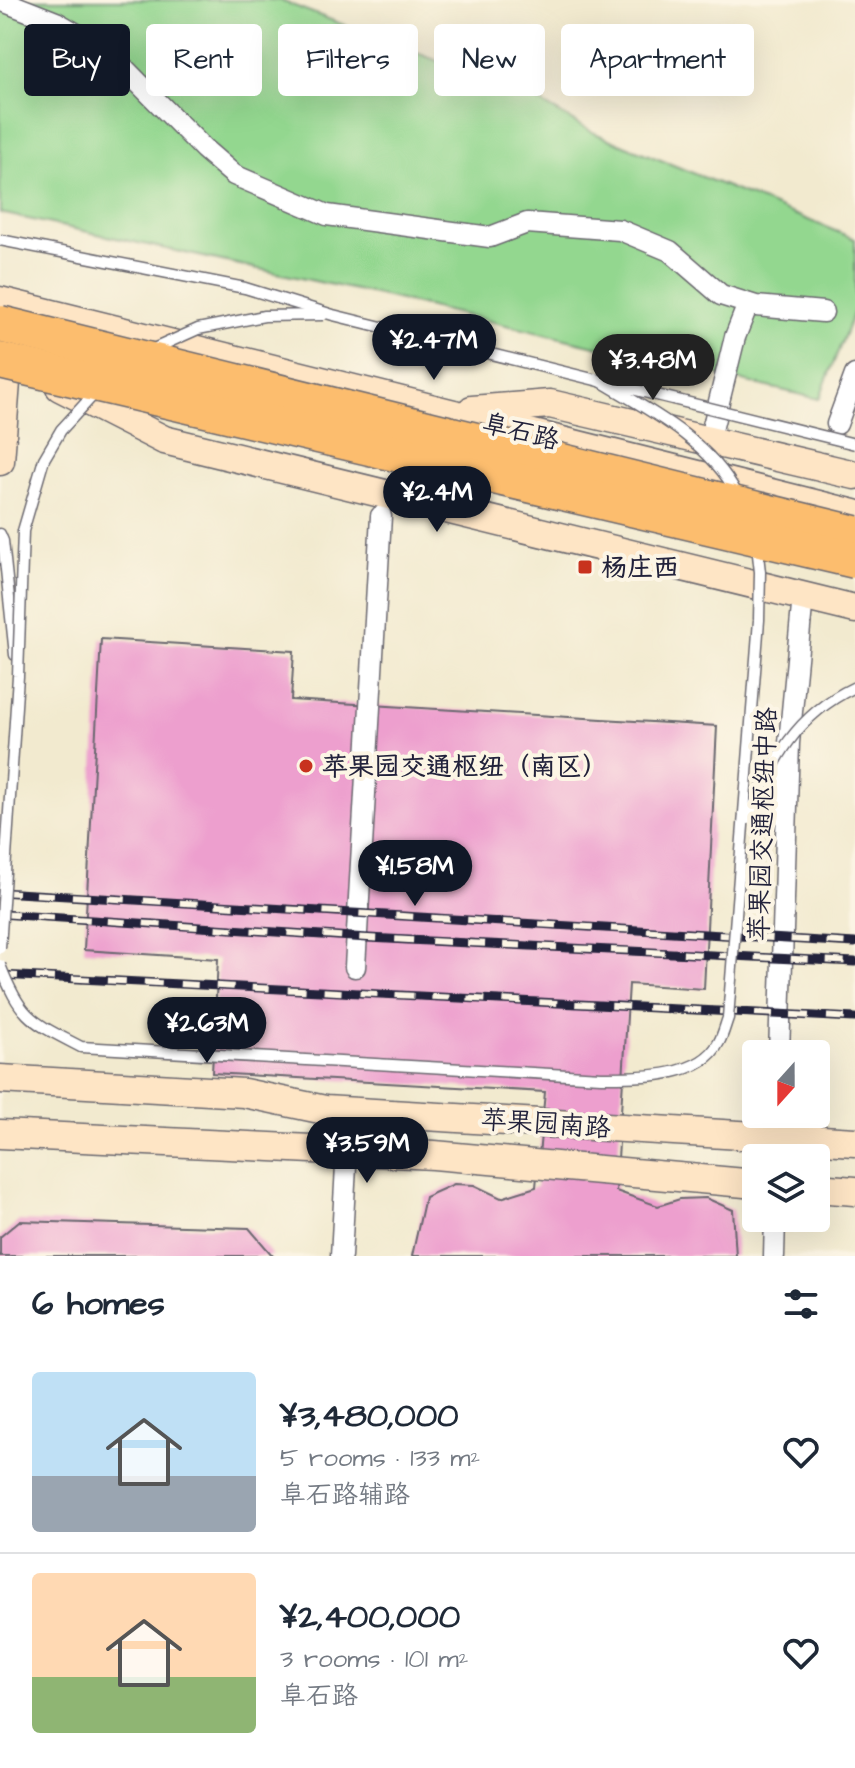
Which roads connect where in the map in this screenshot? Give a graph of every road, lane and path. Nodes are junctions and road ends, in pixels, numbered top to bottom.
1 (0, 0) edge
2 (0, 240) edge
3 (0, 301) edge
4 (748, 304) junction
5 (823, 312) dead end
6 (333, 315) junction
7 (0, 324) edge
8 (2, 366) edge
9 (125, 367) dead end
10 (114, 374) dead end
11 (855, 375) edge
12 (595, 378) junction
13 (48, 381) junction
14 (445, 412) junction
15 (837, 424) dead end
16 (709, 442) junction
17 (855, 444) edge
18 (0, 461) edge
19 (855, 475) edge
20 (855, 514) edge
21 (381, 516) dead end
22 (748, 516) dead end
23 (755, 529) dead end
24 (0, 534) edge
25 (855, 534) edge
26 (855, 560) edge
27 (855, 577) edge
28 (803, 596) junction
29 (855, 609) edge
30 (18, 676) junction
31 (855, 687) edge
32 (744, 828) junction
33 (0, 948) edge
34 (0, 965) edge
35 (355, 967) dead end
36 (779, 1040) edge
37 (0, 1079) edge
38 (349, 1112) junction
39 (0, 1134) edge
40 (777, 1136) edge
41 (855, 1142) edge
42 (348, 1150) junction
43 (742, 1183) edge
44 (830, 1189) edge
45 (855, 1191) edge
46 (775, 1232) edge
47 (341, 1256) edge
48 (774, 1256) edge

1 - 4 street
2 - 6 lane, bridge
3 - 14 main road, 阜石路
4 - 5 street
4 - 16 street
6 - 9 lane, bridge
6 - 12 lane, bridge
7 - 25 highway, 阜石路, bridge
8 - 13 main road
8 - 18 main road
8 - 26 highway, 阜石路, bridge
10 - 30 lane, bridge
11 - 15 street
12 - 17 lane, bridge
12 - 22 lane, bridge
13 - 27 main road
13 - 28 main road
14 - 16 main road
14 - 20 main road, 阜石路
16 - 19 main road
21 - 35 street
23 - 32 lane, bridge
24 - 30 lane, bridge
28 - 29 main road
28 - 36 street, 苹果园交通枢纽中路
30 - 33 lane, bridge
31 - 32 lane, bridge
32 - 34 lane, bridge
37 - 38 main road, 苹果园南路
38 - 40 main road, 苹果园南路
38 - 42 street
39 - 42 main road, 苹果园南路
40 - 41 main road, 苹果园南路
42 - 43 main road, 苹果园南路
42 - 47 street
44 - 45 main road
46 - 48 street

